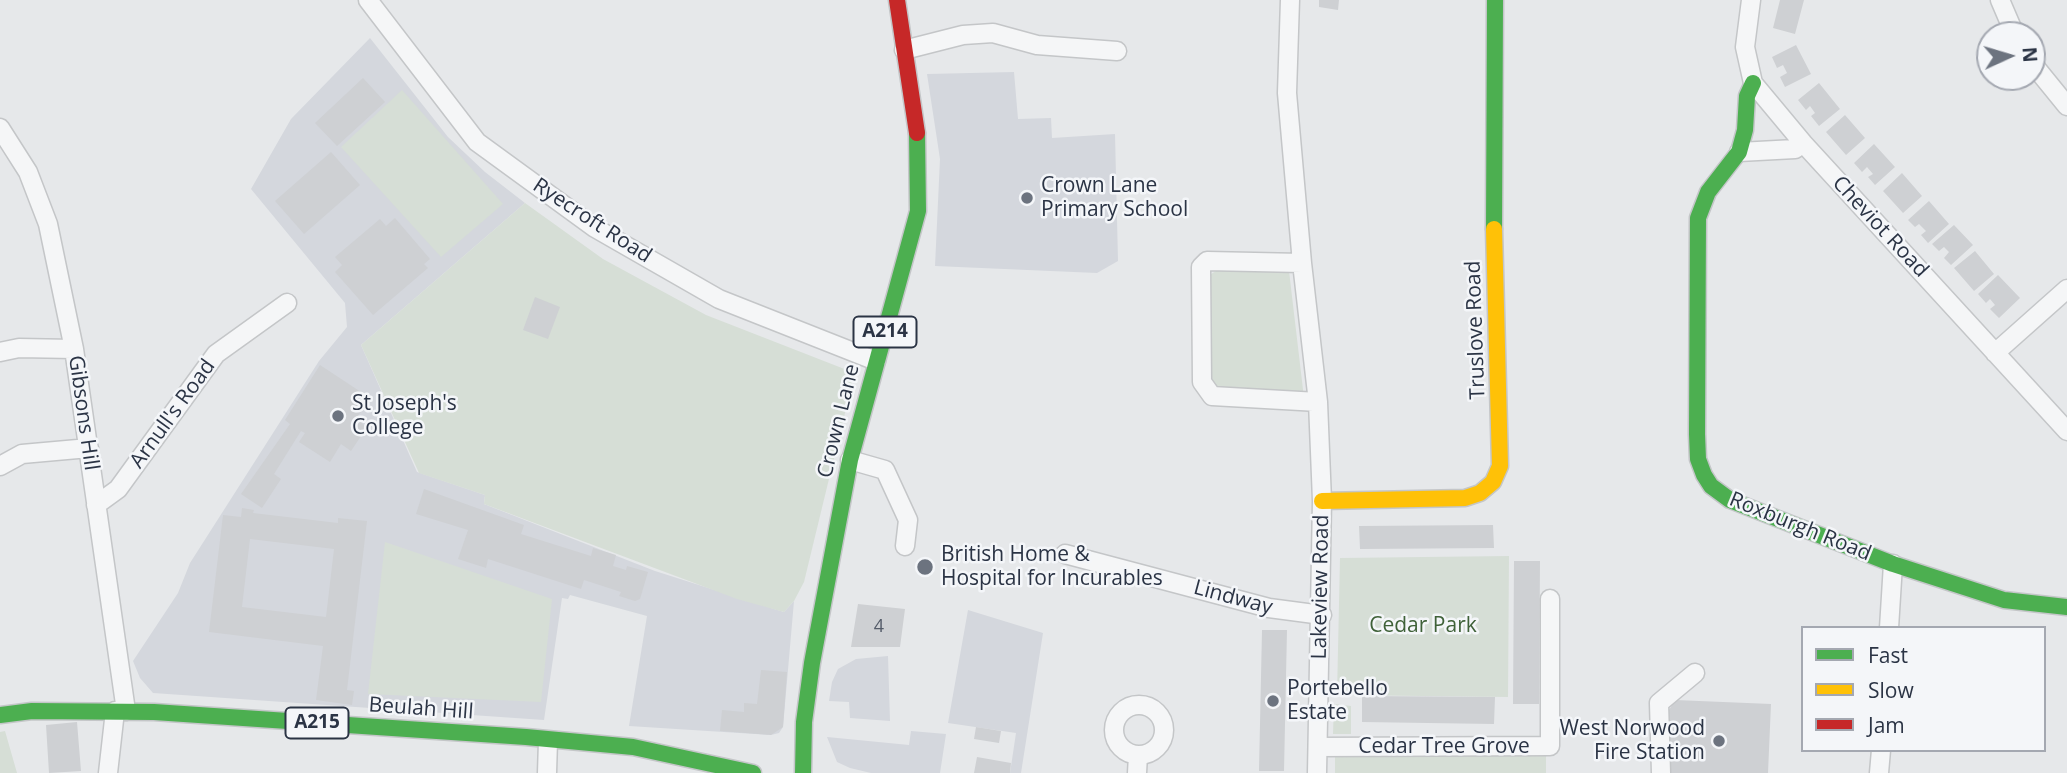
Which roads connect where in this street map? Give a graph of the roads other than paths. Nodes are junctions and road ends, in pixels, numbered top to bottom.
1 (368, 0) edge
2 (897, 0) edge
3 (1290, 0) edge
4 (1495, 0) edge
5 (1751, 0) edge
6 (2000, 0) edge
7 (2009, 21) edge
8 (904, 50) junction
9 (1117, 51) dead end
10 (2046, 80) edge
11 (1753, 83) junction
12 (2067, 106) edge
13 (0, 128) edge
14 (1802, 143) junction
15 (1740, 152) junction
16 (1302, 263) junction
17 (2067, 289) edge
18 (287, 303) dead end
19 (74, 349) junction
20 (0, 352) edge
21 (1995, 353) junction
22 (876, 360) junction
23 (1318, 402) junction
24 (2067, 431) edge
25 (89, 448) junction
26 (850, 460) junction
27 (0, 466) edge
28 (1322, 501) junction
29 (96, 505) junction
30 (905, 546) dead end
31 (1065, 554) dead end
32 (1893, 564) junction
33 (1550, 600) dead end
34 (2067, 607) edge
35 (1322, 615) junction
36 (1889, 626) edge
37 (1695, 673) dead end
38 (121, 711) junction
39 (0, 715) edge
40 (548, 741) junction
41 (1318, 747) junction
42 (1881, 752) edge
43 (108, 773) edge
44 (547, 773) edge
45 (754, 773) edge
46 (803, 773) edge
47 (1317, 773) edge
48 (1661, 773) edge
49 (1879, 773) edge

1 - 22 street, Ryecroft Road
2 - 8 main road, Crown Lane / A214
3 - 16 street, Lakeview Road
4 - 28 main road, Truslove Road
5 - 11 street, Cheviot Road
6 - 7 street
8 - 9 street
8 - 22 main road, Crown Lane / A214
10 - 12 street
11 - 14 street, Cheviot Road
11 - 15 main road, Roxburgh Road
13 - 19 street, Gibsons Hill
14 - 15 street
14 - 21 street, Cheviot Road
15 - 32 main road, Roxburgh Road
16 - 23 street, Lakeview Road
16 - 23 street
17 - 21 street
18 - 29 street, Arnull's Road
19 - 20 street
19 - 25 street, Gibsons Hill
21 - 24 street, Cheviot Road
22 - 26 main road, Crown Lane / A214
23 - 28 street, Lakeview Road
25 - 27 street
25 - 29 street, Gibsons Hill
26 - 30 street
26 - 46 main road, Crown Lane / A214
28 - 35 street, Lakeview Road
29 - 38 street, Gibsons Hill
31 - 35 street, Lindway
32 - 34 main road, Roxburgh Road
32 - 36 street
33 - 41 street, Cedar Tree Grove
35 - 41 street, Lakeview Road
37 - 48 street
38 - 39 main road, Beulah Hill / A215
38 - 40 main road, Beulah Hill / A215
38 - 43 street, Gibsons Hill
40 - 44 street
40 - 45 main road, Beulah Hill / A215
41 - 47 street, Lakeview Road
42 - 49 street

